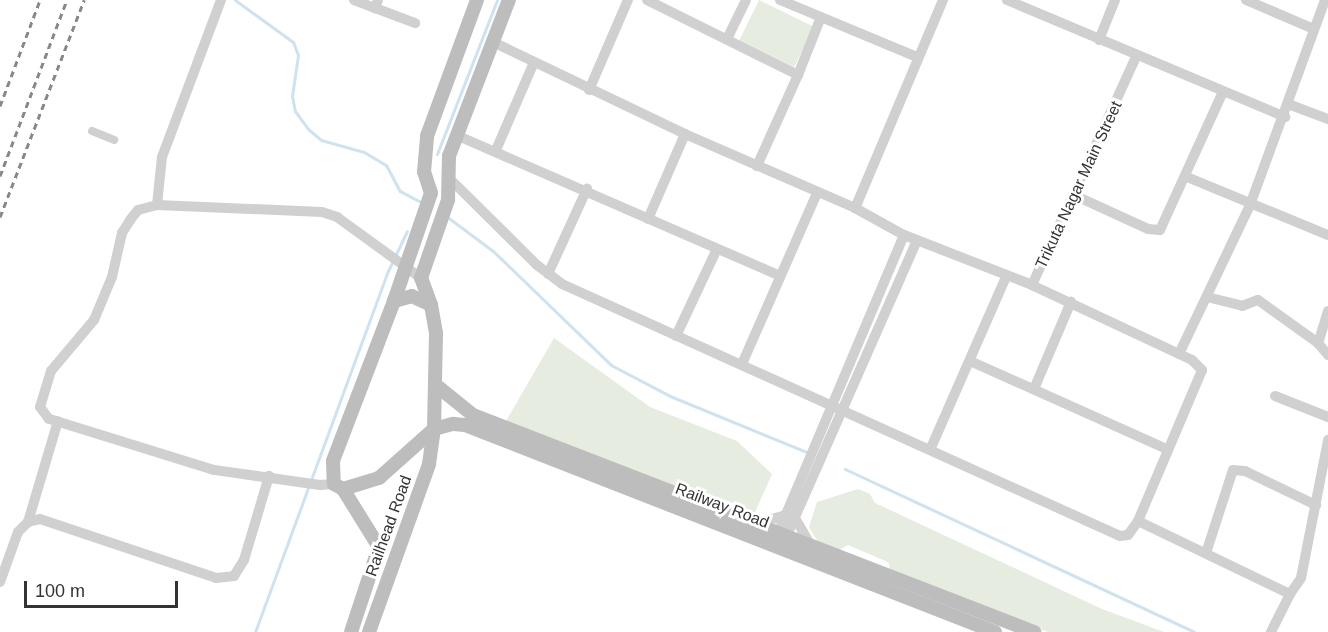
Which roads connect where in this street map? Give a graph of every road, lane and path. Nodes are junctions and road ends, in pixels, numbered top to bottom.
1 (221, 0) edge
2 (354, 0) edge
3 (477, 0) edge
4 (509, 0) edge
5 (628, 0) edge
6 (647, 0) edge
7 (746, 0) edge
8 (780, 0) edge
9 (943, 0) edge
10 (1006, 0) edge
11 (1115, 0) edge
12 (1246, 0) edge
13 (1325, 0) edge
14 (376, 4) edge
15 (663, 4) edge
16 (821, 17) junction
17 (415, 23) dead end
18 (1314, 29) junction
19 (727, 39) junction
20 (1099, 40) junction
21 (493, 42) junction
22 (917, 57) junction
23 (1136, 57) junction
24 (534, 62) junction
25 (798, 75) junction
26 (589, 90) junction
27 (1223, 92) junction
28 (1288, 104) junction
29 (1285, 117) junction
30 (1328, 119) edge
31 (92, 131) dead end
32 (685, 134) junction
33 (456, 135) junction
34 (114, 140) dead end
35 (496, 150) junction
36 (757, 166) junction
37 (1187, 177) junction
38 (449, 178) junction
39 (587, 189) junction
40 (817, 193) junction
41 (1076, 196) junction
42 (157, 205) junction
43 (1250, 206) junction
44 (855, 208) junction
45 (648, 219) junction
46 (904, 235) junction
47 (1328, 235) edge
48 (917, 240) junction
49 (716, 251) junction
50 (405, 264) junction
51 (548, 274) junction
52 (780, 276) junction
53 (1006, 277) junction
54 (421, 278) junction
55 (1032, 285) junction
56 (1207, 297) junction
57 (394, 301) junction
58 (1071, 302) junction
59 (431, 305) junction
60 (1328, 311) edge
61 (676, 336) junction
62 (1318, 343) junction
63 (1179, 354) junction
64 (1328, 355) edge
65 (970, 361) junction
66 (742, 364) junction
67 (437, 386) junction
68 (1034, 389) junction
69 (1275, 396) dead end
70 (837, 409) junction
71 (1328, 417) edge
72 (58, 422) junction
73 (434, 429) junction
74 (1328, 440) edge
75 (538, 447) junction
76 (1167, 449) junction
77 (930, 450) junction
78 (269, 476) junction
79 (332, 486) junction
80 (1316, 505) junction
81 (791, 517) junction
82 (1138, 520) junction
83 (28, 522) junction
84 (755, 524) junction
85 (780, 540) junction
86 (811, 546) junction
87 (1206, 554) junction
88 (0, 582) edge
89 (1290, 594) junction
90 (351, 632) edge
91 (369, 632) edge
92 (995, 632) edge
93 (1034, 632) edge
94 (1271, 632) edge

1 - 42 street
2 - 14 street
3 - 50 main road
4 - 21 main road
5 - 26 street
6 - 15 street
7 - 19 street
8 - 16 street
9 - 22 street
10 - 20 street
11 - 20 street
12 - 18 street
13 - 18 street
14 - 17 street
15 - 19 street
16 - 22 street
16 - 25 street
18 - 28 street
19 - 25 street
20 - 23 street
21 - 24 street, Trikuta Nagar Main Street
21 - 33 main road
22 - 44 street
23 - 27 street
23 - 41 street, Trikuta Nagar Main Street
24 - 26 street, Trikuta Nagar Main Street
24 - 35 street
25 - 36 street
26 - 32 street, Trikuta Nagar Main Street
27 - 29 street
27 - 37 street
28 - 29 street
28 - 30 street
29 - 43 street
31 - 34 street
32 - 36 street, Trikuta Nagar Main Street
32 - 45 street
33 - 35 street
33 - 38 main road
35 - 39 street
36 - 40 street, Trikuta Nagar Main Street
37 - 41 street
37 - 43 street
38 - 51 street
38 - 54 main road
39 - 45 street
39 - 51 street
40 - 44 street, Trikuta Nagar Main Street
40 - 52 street
41 - 55 street, Trikuta Nagar Main Street
42 - 50 street
42 - 72 street
43 - 47 street
43 - 56 street
44 - 46 street, Trikuta Nagar Main Street
45 - 49 street
46 - 48 street, Trikuta Nagar Main Street
46 - 70 street
48 - 53 street, Trikuta Nagar Main Street
48 - 70 street
49 - 52 street
49 - 61 street
50 - 54 street
50 - 57 main road
51 - 61 street
52 - 66 street
53 - 55 street, Trikuta Nagar Main Street
53 - 65 street
54 - 59 main road, Railhead Road
55 - 58 street
56 - 62 street
56 - 63 street
57 - 59 main road
57 - 79 main road
58 - 63 street
58 - 68 street
59 - 67 main road, Railhead Road
60 - 62 street
61 - 66 street
62 - 64 street
63 - 76 street
65 - 68 street
65 - 77 street
66 - 70 street
67 - 73 main road, Railhead Road
67 - 75 main road
68 - 76 street
69 - 71 street
70 - 77 street
70 - 81 street
72 - 78 street
72 - 83 street
73 - 75 main road, Railway Road
73 - 79 main road
73 - 91 main road, Railhead Road
74 - 80 street
75 - 84 main road
75 - 85 main road, Railway Road
76 - 82 street
77 - 82 street
78 - 79 street
78 - 83 street
79 - 90 main road, Railhead Road
80 - 87 street
80 - 89 street
81 - 84 street
81 - 85 street
81 - 86 street
82 - 87 street
83 - 88 street
84 - 85 main road
85 - 86 main road
85 - 92 main road, Railway Road
86 - 93 main road
87 - 89 street
89 - 94 street

